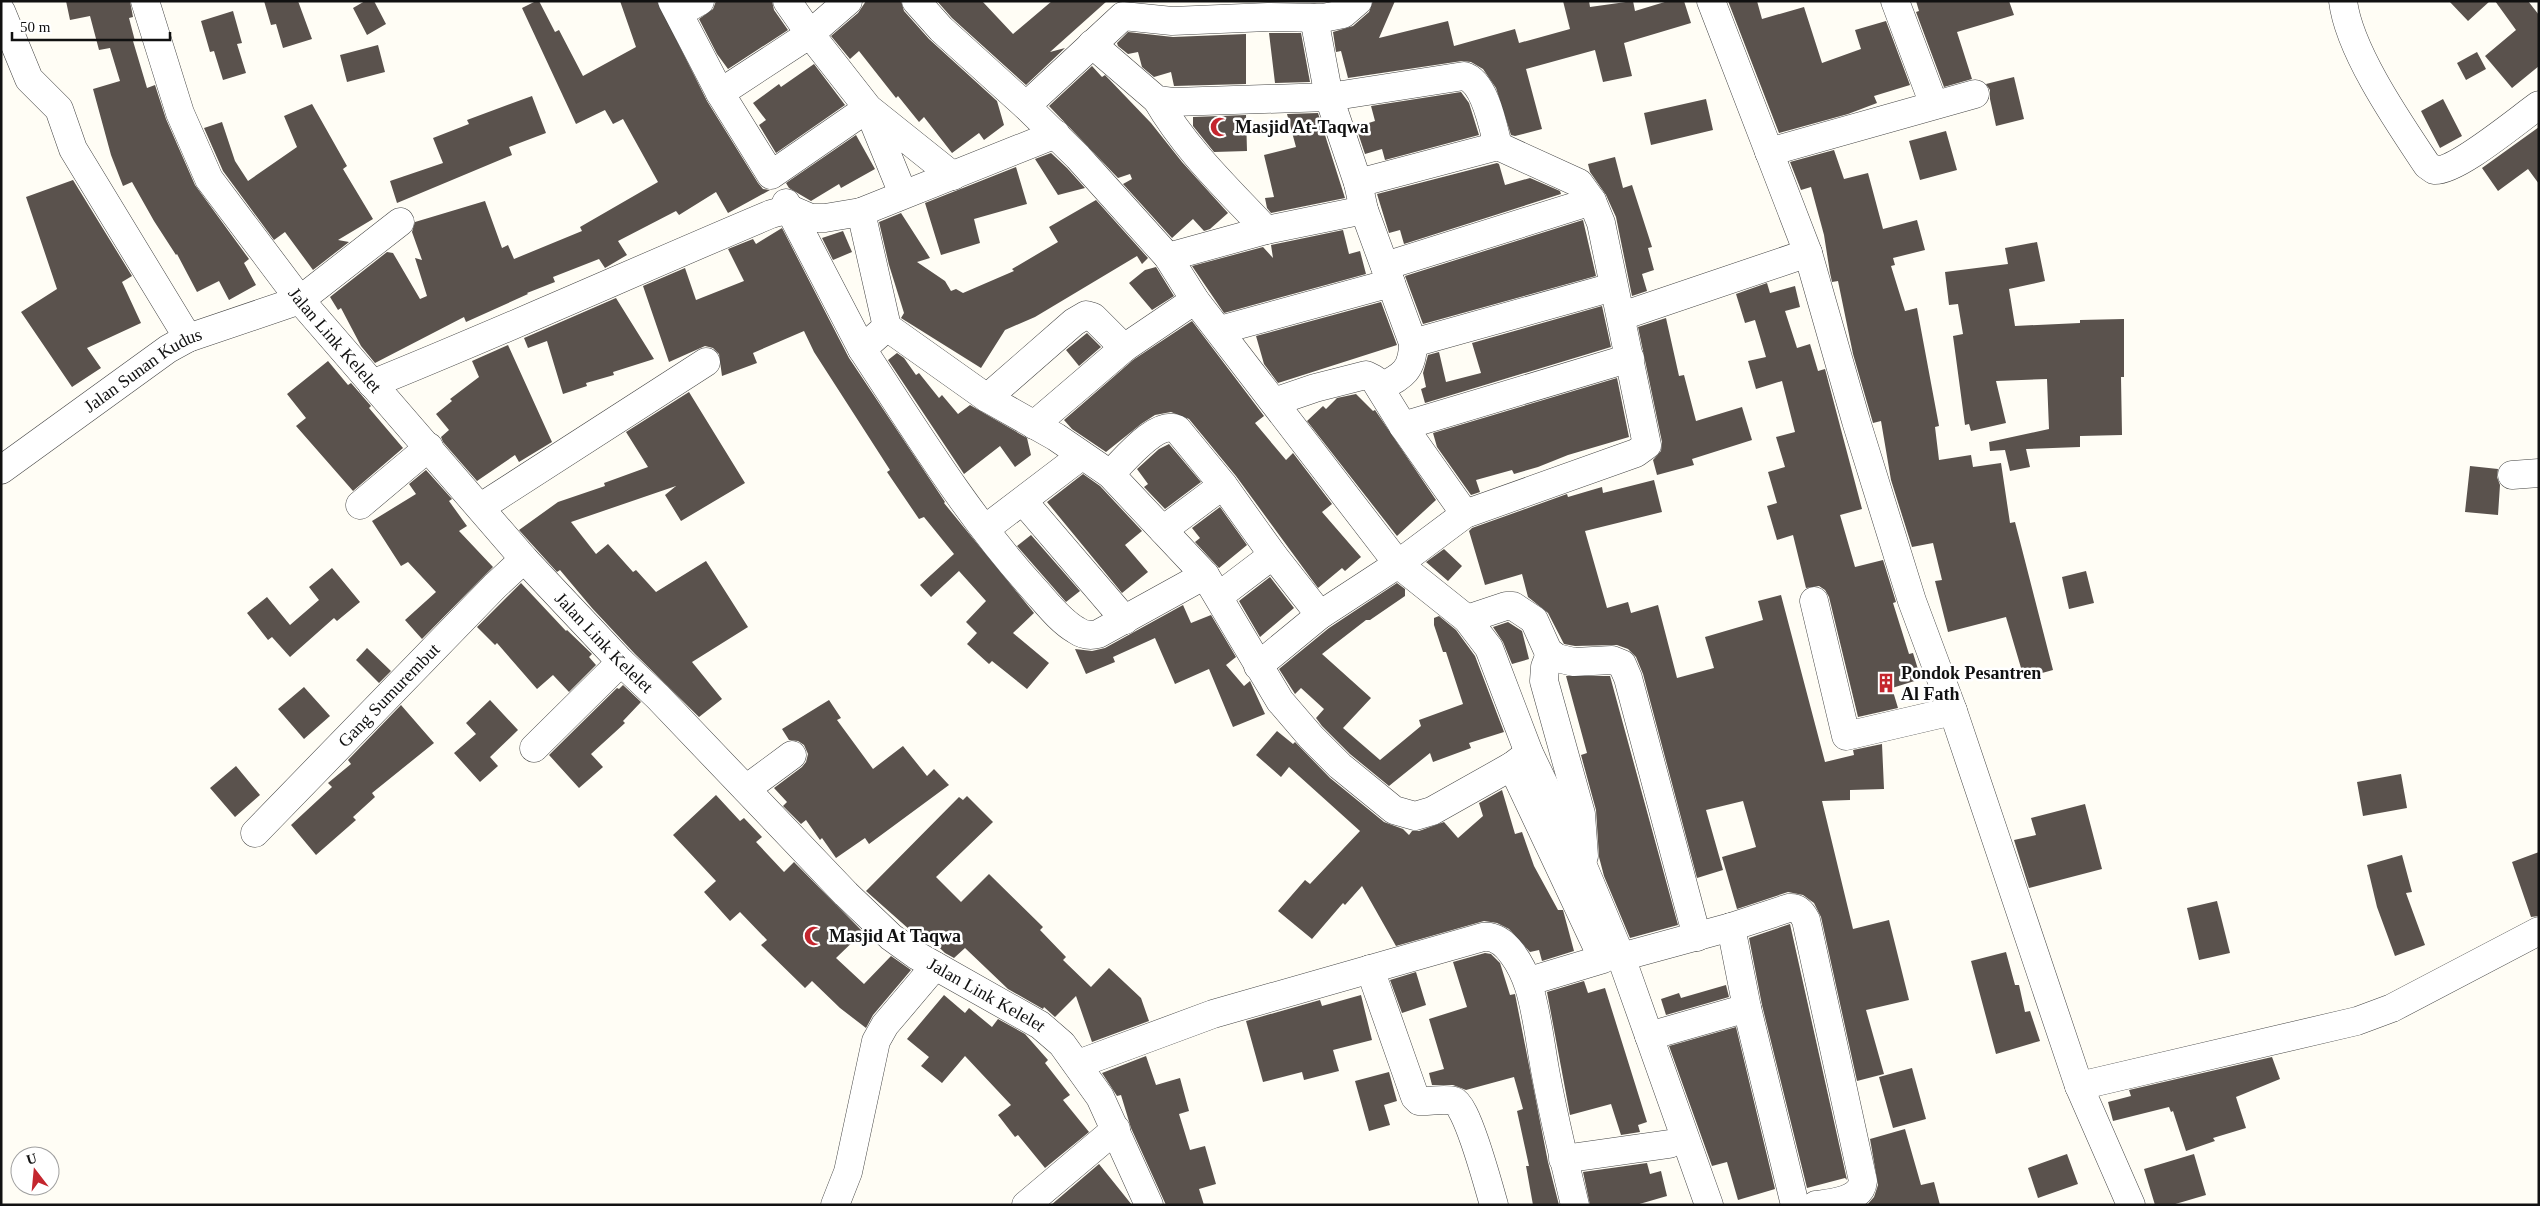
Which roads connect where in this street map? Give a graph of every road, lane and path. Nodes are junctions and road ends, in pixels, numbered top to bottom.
1 (145, 1) edge
2 (788, 1) edge
3 (848, 1) edge
4 (916, 1) edge
5 (1358, 1) edge
6 (1711, 1) edge
7 (1895, 1) edge
8 (2343, 1) edge
9 (684, 5) edge
10 (1130, 9) edge
11 (1271, 9) edge
12 (1176, 11) edge
13 (1, 12) edge
14 (1314, 18) junction
15 (810, 34) junction
16 (1092, 44) junction
17 (720, 92) junction
18 (1975, 94) dead end
19 (1329, 97) junction
20 (1158, 100) junction
21 (1934, 105) junction
22 (2539, 105) edge
23 (1026, 106) junction
24 (868, 108) junction
25 (1056, 134) junction
26 (1498, 146) junction
27 (1769, 152) junction
28 (771, 175) junction
29 (953, 176) junction
30 (1358, 183) junction
31 (903, 194) junction
32 (1592, 201) junction
33 (790, 210) junction
34 (1364, 210) junction
35 (861, 212) junction
36 (400, 222) dead end
37 (1266, 230) junction
38 (1808, 253) junction
39 (1168, 257) junction
40 (1388, 275) junction
41 (1613, 287) junction
42 (300, 300) junction
43 (1195, 300) junction
44 (1622, 316) junction
45 (887, 327) junction
46 (1220, 330) junction
47 (188, 338) junction
48 (1413, 343) junction
49 (1124, 348) junction
50 (862, 349) junction
51 (1630, 358) junction
52 (706, 362) dead end
53 (372, 384) junction
54 (1380, 387) junction
55 (987, 398) junction
56 (1274, 402) junction
57 (1034, 425) junction
58 (1403, 426) junction
59 (429, 447) junction
60 (1081, 456) junction
61 (1, 470) edge
62 (2539, 473) edge
63 (1110, 474) junction
64 (2512, 475) dead end
65 (1223, 485) junction
66 (1023, 501) junction
67 (360, 505) dead end
68 (481, 507) junction
69 (1465, 514) junction
70 (985, 529) junction
71 (1163, 530) junction
72 (1273, 555) junction
73 (524, 558) junction
74 (1398, 564) junction
75 (1212, 586) junction
76 (1814, 601) dead end
77 (1320, 615) junction
78 (1126, 620) junction
79 (1467, 620) junction
80 (1550, 654) junction
81 (620, 662) junction
82 (1258, 666) junction
83 (1953, 712) junction
84 (534, 748) dead end
85 (792, 755) dead end
86 (1521, 760) junction
87 (746, 789) junction
88 (255, 833) dead end
89 (1583, 866) junction
90 (1731, 928) junction
91 (2539, 931) edge
92 (1697, 937) junction
93 (1612, 958) junction
94 (935, 966) junction
95 (1370, 969) junction
96 (1529, 986) junction
97 (1747, 1008) junction
98 (1649, 1036) junction
99 (1078, 1064) junction
100 (1650, 1065) junction
101 (2079, 1086) junction
102 (1116, 1129) junction
103 (1670, 1144) junction
104 (1563, 1159) junction
105 (835, 1205) edge
106 (1026, 1205) edge
107 (1148, 1205) edge
108 (1494, 1205) edge
109 (1575, 1205) edge
110 (1689, 1205) edge
111 (1709, 1205) edge
112 (1795, 1205) edge
113 (1818, 1205) edge
114 (2131, 1205) edge

1 - 42 street, Jalan Link Kelelet
2 - 15 street
3 - 15 street
4 - 23 street
5 - 14 street
6 - 27 street
7 - 21 street
8 - 22 street
9 - 17 street
10 - 12 street
10 - 16 street
11 - 12 street
11 - 14 street
13 - 47 street
14 - 19 street
15 - 17 street
15 - 24 street
16 - 20 street
16 - 23 street
17 - 28 street
18 - 21 street
19 - 20 street
19 - 26 street
19 - 30 street
20 - 37 street
21 - 27 street
23 - 25 street
24 - 28 street
24 - 29 street
24 - 31 street
25 - 29 street
25 - 39 street
26 - 30 street
26 - 32 street
27 - 38 street
28 - 33 street
29 - 31 street
30 - 34 street
31 - 35 street
32 - 40 street
32 - 41 street
33 - 35 street
33 - 50 street
33 - 53 street
34 - 37 street
34 - 40 street
35 - 45 street
36 - 42 street, Jalan Sunan Kudus
37 - 39 street
38 - 44 street
38 - 83 street
39 - 43 street
40 - 46 street
40 - 48 street
41 - 44 street
41 - 48 street
42 - 47 street, Jalan Sunan Kudus
42 - 53 street, Jalan Link Kelelet
43 - 46 street
43 - 49 street
44 - 51 street
45 - 50 street
45 - 55 street
46 - 56 street
47 - 61 street, Jalan Sunan Kudus
48 - 54 street
49 - 55 street
49 - 57 street
50 - 70 street
51 - 58 street
51 - 69 street
52 - 68 street
53 - 59 street, Jalan Link Kelelet
54 - 56 street
54 - 58 street
55 - 57 street
56 - 74 street
57 - 60 street
58 - 69 street
59 - 67 street
59 - 68 street, Jalan Link Kelelet
60 - 63 street
60 - 66 street
62 - 64 street
63 - 65 street
63 - 71 street
65 - 71 street
65 - 72 street
66 - 70 street
66 - 78 street
68 - 73 street, Jalan Link Kelelet
69 - 74 street
70 - 78 street
71 - 75 street
72 - 75 street
72 - 77 street
73 - 81 street, Jalan Link Kelelet
73 - 88 street, Gang Sumurembut
74 - 77 street
74 - 79 street
75 - 78 street
75 - 82 street
76 - 83 street
77 - 82 street
79 - 80 street
79 - 86 street
80 - 89 street
80 - 92 street
81 - 84 street
81 - 87 street, Jalan Link Kelelet
82 - 86 street
83 - 101 street
85 - 87 street
86 - 89 street
86 - 93 street
87 - 94 street, Jalan Link Kelelet
89 - 93 street
90 - 92 street
90 - 97 street
90 - 113 street
91 - 101 street
92 - 93 street
93 - 96 street
93 - 98 street
93 - 100 street
94 - 99 street, Jalan Link Kelelet
94 - 105 street
95 - 96 street
95 - 99 street
95 - 108 street
96 - 104 street
97 - 98 street
97 - 112 street
98 - 100 street
99 - 102 street, Jalan Link Kelelet
100 - 103 street
100 - 111 street
101 - 114 street
102 - 106 street
102 - 107 street, Jalan Link Kelelet
103 - 104 street
103 - 110 street
104 - 109 street

